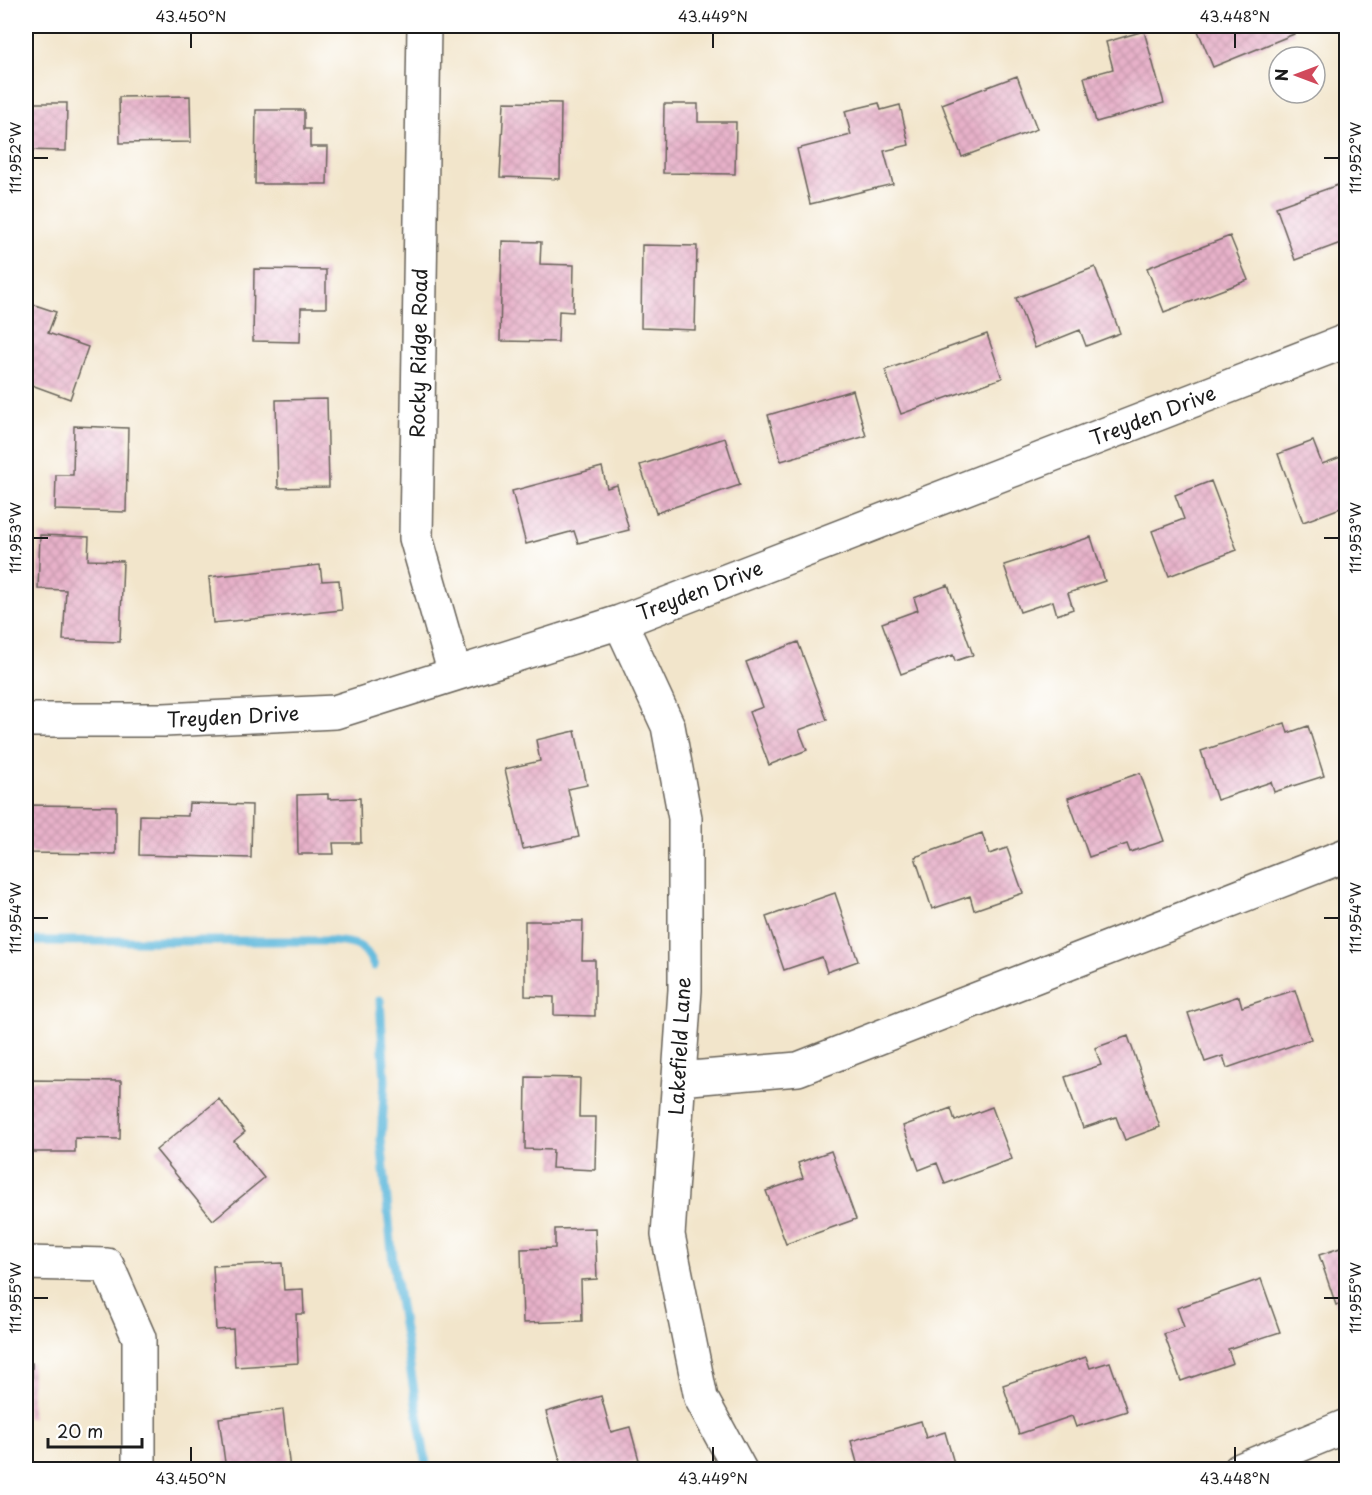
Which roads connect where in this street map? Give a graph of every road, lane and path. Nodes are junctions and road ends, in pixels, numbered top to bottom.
1 (424, 26) edge
2 (1347, 341) edge
3 (620, 622) junction
4 (455, 674) junction
5 (26, 720) edge
6 (1347, 855) edge
7 (679, 1079) junction
8 (26, 1263) edge
9 (1347, 1426) edge
10 (139, 1470) edge
11 (740, 1470) edge
12 (1240, 1470) edge

1 - 4 street, Rocky Ridge Road
2 - 3 street, Treyden Drive
3 - 4 street, Treyden Drive
3 - 7 street, Lakefield Lane
4 - 5 street, Treyden Drive
6 - 7 street
7 - 11 street, Lakefield Lane
8 - 10 street
9 - 12 street

